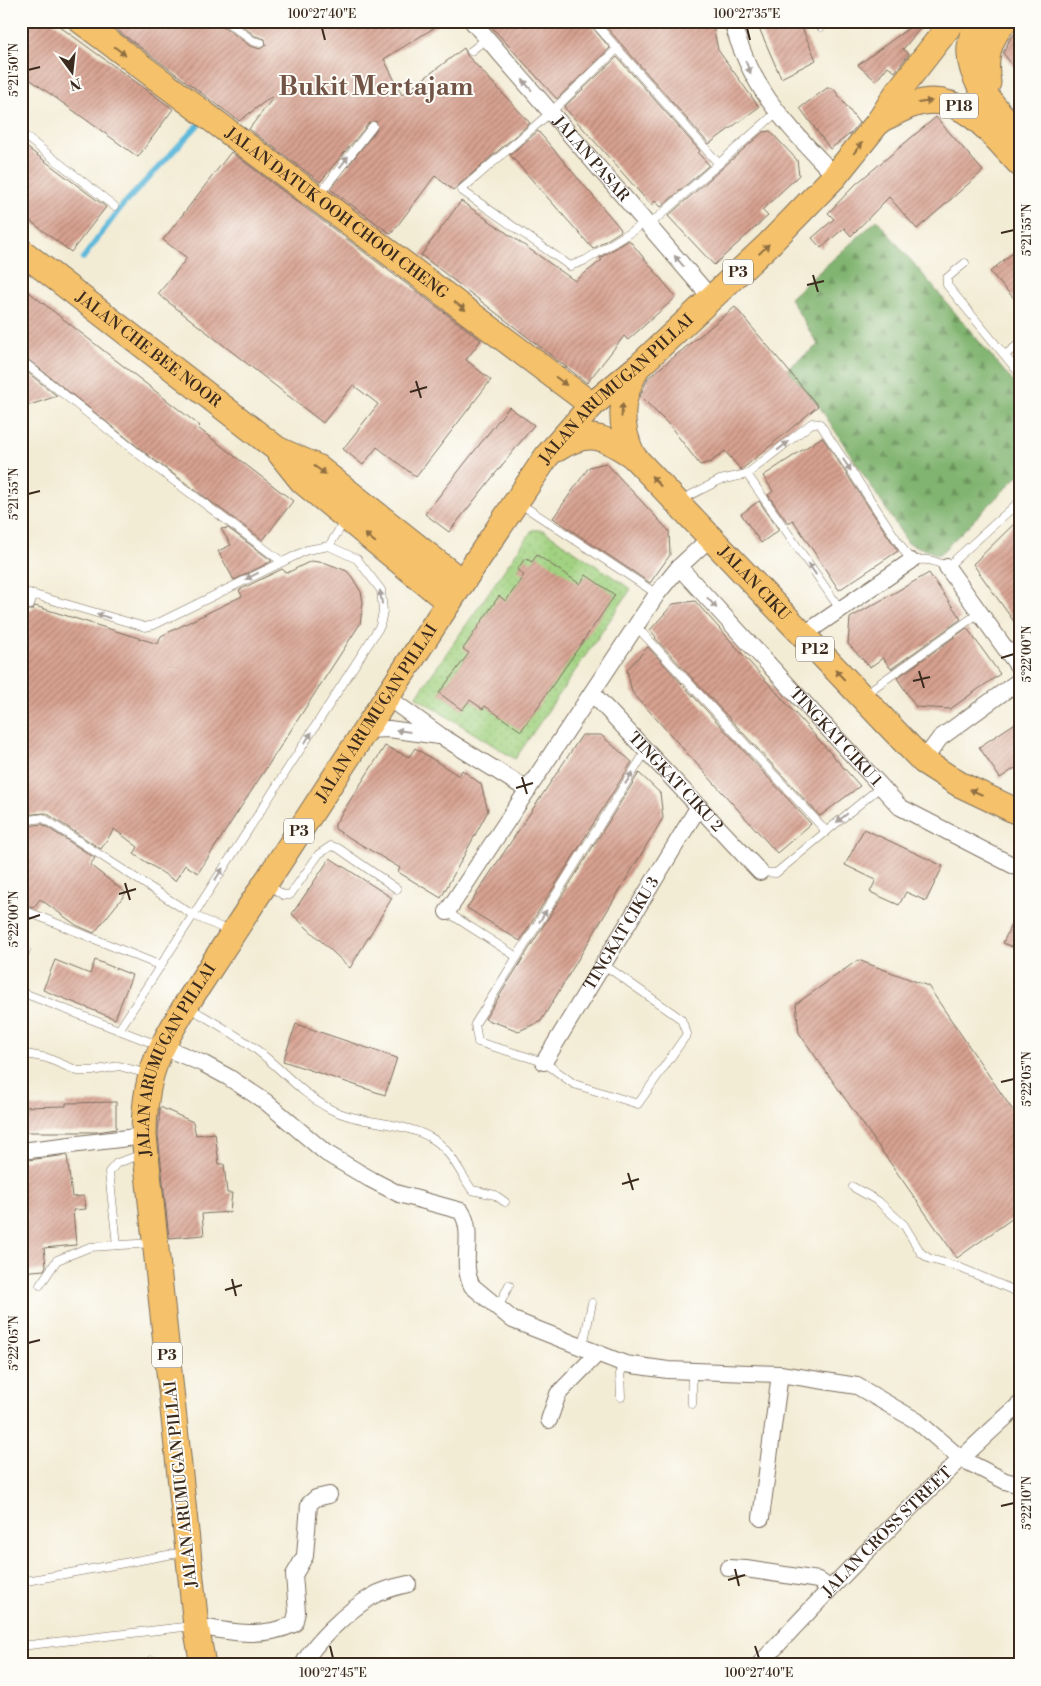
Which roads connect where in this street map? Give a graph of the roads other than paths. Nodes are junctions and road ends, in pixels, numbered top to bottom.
1 (81, 21) edge
2 (226, 21) edge
3 (472, 21) edge
4 (593, 21) edge
5 (732, 21) edge
6 (830, 21) edge
7 (978, 21) edge
8 (1005, 21) edge
9 (944, 25) edge
10 (821, 27) dead end
11 (486, 38) junction
12 (261, 43) dead end
13 (617, 49) junction
14 (471, 51) dead end
15 (991, 102) junction
16 (550, 113) junction
17 (776, 113) junction
18 (880, 120) junction
19 (372, 126) dead end
20 (21, 133) edge
21 (1020, 136) edge
22 (719, 164) junction
23 (1020, 164) edge
24 (835, 176) junction
25 (317, 198) junction
26 (114, 206) dead end
27 (647, 224) junction
28 (21, 251) edge
29 (965, 263) dead end
30 (711, 298) junction
31 (1020, 343) edge
32 (1005, 355) junction
33 (21, 360) edge
34 (638, 366) junction
35 (1020, 374) edge
36 (592, 405) junction
37 (277, 449) junction
38 (547, 456) junction
39 (633, 456) junction
40 (747, 474) junction
41 (1020, 501) edge
42 (517, 502) junction
43 (677, 503) junction
44 (346, 519) junction
45 (710, 538) junction
46 (329, 546) junction
47 (281, 561) junction
48 (912, 562) junction
49 (679, 567) junction
50 (947, 568) junction
51 (462, 582) junction
52 (21, 591) edge
53 (33, 594) junction
54 (657, 594) junction
55 (449, 602) junction
56 (30, 605) dead end
57 (840, 609) junction
58 (979, 613) junction
59 (636, 626) junction
60 (803, 635) junction
61 (1020, 669) edge
62 (1020, 680) edge
63 (592, 692) junction
64 (387, 697) junction
65 (861, 697) junction
66 (364, 730) junction
67 (441, 736) junction
68 (646, 751) junction
69 (924, 760) junction
70 (879, 788) junction
71 (528, 790) junction
72 (699, 806) junction
73 (1020, 813) edge
74 (21, 821) edge
75 (826, 831) junction
76 (1020, 869) edge
77 (760, 872) joint
78 (265, 883) junction
79 (397, 889) dead end
80 (21, 909) edge
81 (448, 912) joint
82 (193, 915) junction
83 (233, 932) junction
84 (26, 950) dead end
85 (517, 957) junction
86 (21, 963) edge
87 (603, 964) junction
88 (160, 966) junction
89 (21, 992) edge
90 (186, 1005) junction
91 (120, 1030) junction
92 (162, 1046) junction
93 (21, 1053) edge
94 (544, 1062) junction
95 (150, 1075) junction
96 (145, 1145) junction
97 (21, 1151) edge
98 (853, 1187) dead end
99 (505, 1202) dead end
100 (155, 1243) junction
101 (117, 1245) junction
102 (40, 1285) dead end
103 (509, 1285) dead end
104 (1020, 1293) edge
105 (592, 1303) dead end
106 (498, 1308) junction
107 (583, 1346) junction
108 (597, 1354) junction
109 (625, 1364) junction
110 (695, 1371) junction
111 (780, 1374) junction
112 (621, 1396) dead end
113 (692, 1404) dead end
114 (1020, 1404) edge
115 (549, 1420) dead end
116 (960, 1458) junction
117 (1020, 1486) edge
118 (329, 1495) dead end
119 (760, 1518) dead end
120 (189, 1551) junction
121 (728, 1568) dead end
122 (21, 1582) edge
123 (408, 1584) dead end
124 (829, 1588) junction
125 (196, 1626) junction
126 (21, 1646) edge
127 (152, 1660) dead end
128 (163, 1665) edge
129 (203, 1665) edge
130 (303, 1665) edge
131 (759, 1665) edge

1 -> 25 main road, JALAN DATUK OOH CHOOI CHENG
2 - 12 lane
3 - 11 street, JALAN PASAR
4 - 13 lane
5 -> 17 street
6 - 10 lane
7 - 15 main road, P18
8 - 15 main road
9 - 18 main road, JALAN ARUMUGAN PILLAI
11 - 14 lane
16 -> 11 street, JALAN PASAR
13 - 16 lane
13 - 22 lane
15 - 21 main road, P18
16 - 27 street, JALAN PASAR
16 - 27 lane
17 - 22 lane
17 - 24 street
18 -> 23 main road, P18
24 -> 18 main road, JALAN ARUMUGAN PILLAI / P3
25 -> 19 lane
20 - 26 lane
22 - 27 lane
30 -> 24 main road, JALAN ARUMUGAN PILLAI / P3
25 -> 36 main road, JALAN DATUK OOH CHOOI CHENG
30 -> 27 street, JALAN PASAR
28 - 37 main road, JALAN CHE BEE NOOR
29 - 32 lane
30 - 34 main road, JALAN ARUMUGAN PILLAI / P3
31 - 32 lane
32 - 35 lane
33 - 47 lane
34 - 36 main road, JALAN ARUMUGAN PILLAI / P3
39 -> 34 main road
36 - 38 main road, JALAN ARUMUGAN PILLAI / P3
37 - 44 main road, JALAN CHE BEE NOOR
37 -> 51 main road, JALAN CHE BEE NOOR
38 - 39 main road
38 - 42 main road, JALAN ARUMUGAN PILLAI / P3
43 -> 39 main road, JALAN CIKU / P12
40 - 43 lane
40 -> 48 lane
57 -> 40 lane
41 - 50 lane
42 - 51 main road, JALAN ARUMUGAN PILLAI / P3
42 - 54 lane
43 - 45 main road, JALAN CIKU / P12
44 - 46 lane
55 -> 44 main road, JALAN CHE BEE NOOR
45 - 49 street
45 - 60 main road, JALAN CIKU / P12
46 - 47 lane
82 -> 46 lane
47 -> 53 lane
48 - 50 lane
48 - 57 street
49 - 54 street
49 -> 70 street, TINGKAT CIKU 1
50 - 58 street
51 - 55 main road, JALAN ARUMUGAN PILLAI / P3
52 - 53 lane
53 - 56 lane
54 - 59 street
55 - 64 main road, JALAN ARUMUGAN PILLAI / P3
57 - 60 street
58 - 61 street
58 - 65 lane
59 - 63 street
59 - 75 lane
65 -> 60 main road, JALAN CIKU / P12
62 - 69 street
63 - 68 street, TINGKAT CIKU 2
63 - 71 street
64 - 66 main road, JALAN ARUMUGAN PILLAI / P3
64 - 67 street
65 - 69 main road, JALAN CIKU / P12
67 -> 66 street
66 - 78 main road, JALAN ARUMUGAN PILLAI / P3
67 - 71 street
68 - 72 street, TINGKAT CIKU 2
85 -> 68 lane
73 -> 69 main road, JALAN CIKU / P12
70 -> 75 lane
70 - 76 street, TINGKAT CIKU 1
71 - 81 street
72 - 77 street, TINGKAT CIKU 2
72 - 87 street, TINGKAT CIKU 3
74 - 82 lane
75 - 77 lane
78 - 79 lane
78 - 83 main road, JALAN ARUMUGAN PILLAI / P3
80 - 88 lane
81 - 85 lane
82 - 83 lane
82 - 88 lane
83 - 90 main road, JALAN ARUMUGAN PILLAI / P3
84 - 86 lane
85 - 94 lane
87 - 94 street, TINGKAT CIKU 3
87 - 94 lane
88 - 91 lane
89 - 91 lane
90 - 92 main road, JALAN ARUMUGAN PILLAI / P3
90 - 99 lane
91 - 92 lane
92 - 95 main road, JALAN ARUMUGAN PILLAI / P3
92 - 106 street
93 - 95 lane
95 - 96 main road, JALAN ARUMUGAN PILLAI / P3
96 - 97 street
96 - 100 main road, JALAN ARUMUGAN PILLAI / P3
96 - 101 lane
98 - 104 lane
100 - 101 lane
100 - 120 main road, JALAN ARUMUGAN PILLAI / P3
101 - 102 lane
103 - 106 lane
105 - 107 lane
106 - 107 street
107 - 108 street
108 - 109 street
108 - 115 street
109 - 110 street
109 - 112 lane
110 - 111 street
110 - 113 lane
111 - 116 street
111 - 119 street
114 - 116 street, JALAN CROSS STREET
116 - 117 street
116 - 124 street, JALAN CROSS STREET
118 - 125 street
120 - 122 lane
120 - 125 main road, JALAN ARUMUGAN PILLAI / P3
121 - 124 street
123 - 130 street
124 - 131 street, JALAN CROSS STREET
125 - 126 lane
125 - 129 main road, JALAN ARUMUGAN PILLAI / P3
127 - 128 lane

